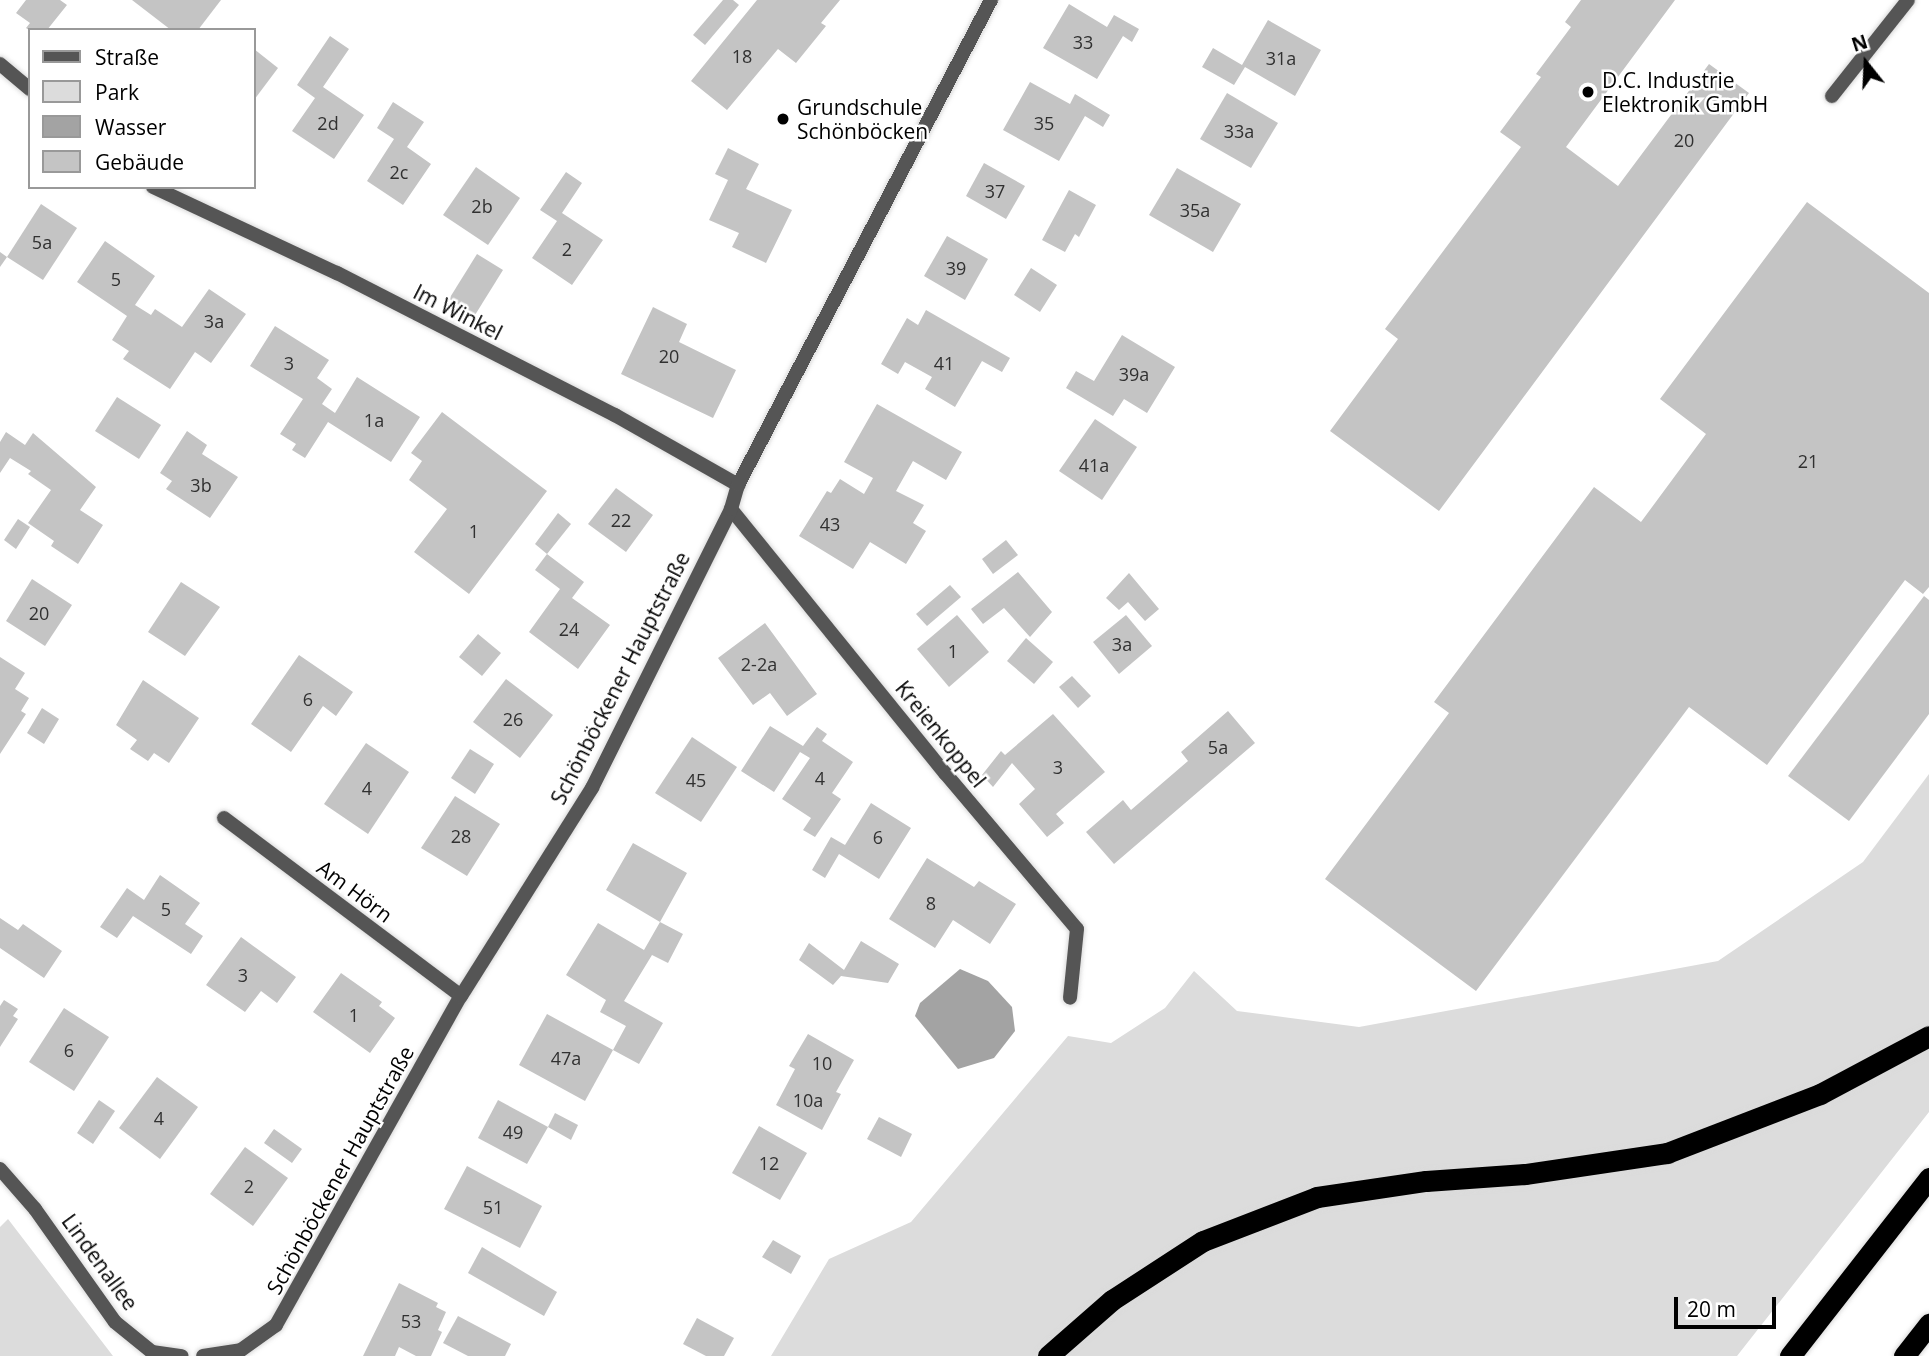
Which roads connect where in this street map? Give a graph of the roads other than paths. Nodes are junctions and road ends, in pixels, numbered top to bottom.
1 (991, 0) edge
2 (1908, 0) edge
3 (0, 64) edge
4 (28, 87) edge
5 (1832, 96) dead end
6 (157, 189) edge
7 (738, 485) junction
8 (731, 509) junction
9 (224, 818) dead end
10 (461, 996) junction
11 (1070, 998) dead end
12 (1929, 1036) edge
13 (0, 1169) edge
14 (1929, 1178) edge
15 (1929, 1324) edge
16 (181, 1356) edge
17 (203, 1356) edge
18 (1048, 1356) edge
19 (1790, 1356) edge
20 (1904, 1356) edge

1 - 7 street, Schönböckener Hauptstraße
2 - 5 street
3 - 4 street
6 - 7 street, Im Winkel
7 - 8 street, Schönböckener Hauptstraße
8 - 10 street, Schönböckener Hauptstraße
8 - 11 street, Kreienkoppel
9 - 10 street, Am Hörn
10 - 17 street, Schönböckener Hauptstraße
12 - 18 highway
13 - 16 street, Lindenallee
14 - 19 highway
15 - 20 highway

